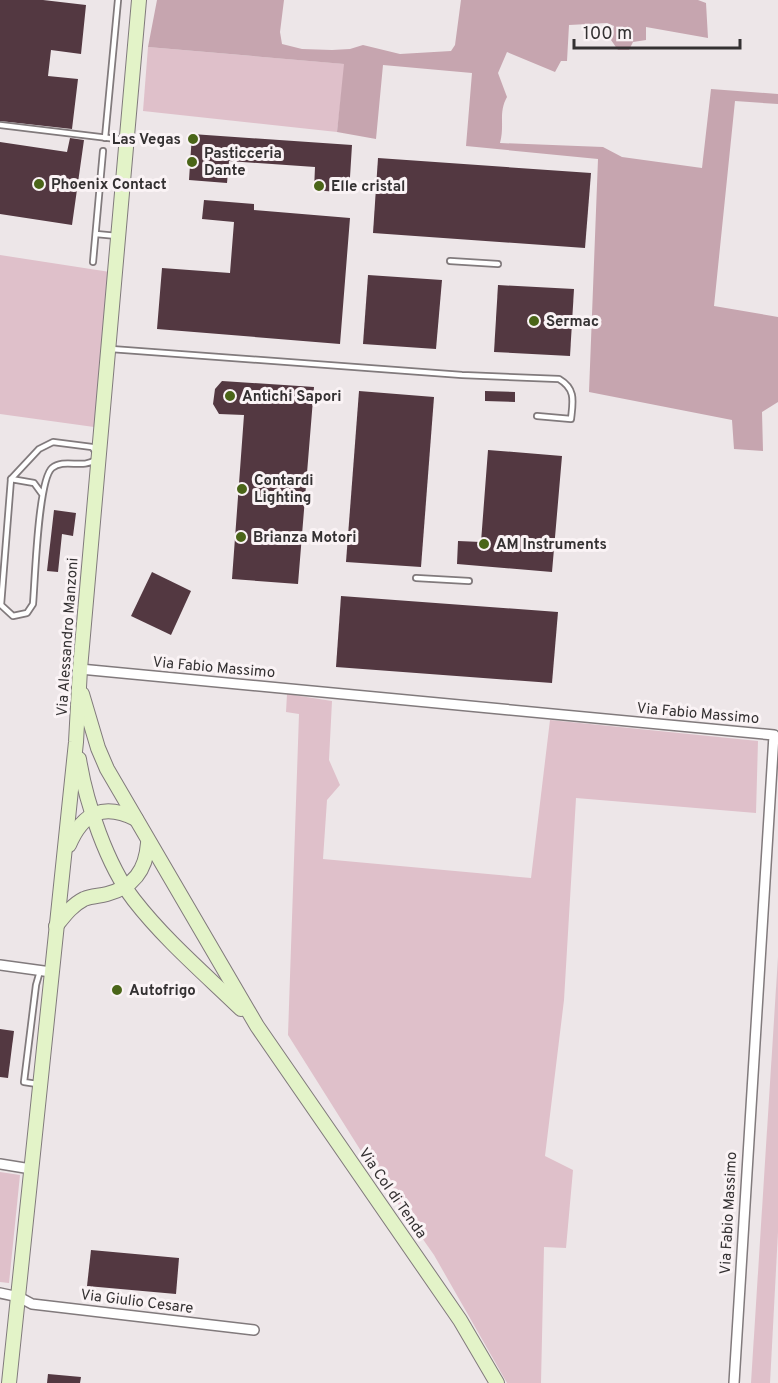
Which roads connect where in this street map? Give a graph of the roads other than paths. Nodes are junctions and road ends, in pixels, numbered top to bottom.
1 (118, 0) edge
2 (139, 0) edge
3 (0, 125) edge
4 (105, 138) junction
5 (127, 140) junction
6 (103, 151) dead end
7 (96, 234) junction
8 (120, 236) junction
9 (450, 261) dead end
10 (93, 262) dead end
11 (498, 264) dead end
12 (109, 348) junction
13 (537, 416) dead end
14 (99, 457) junction
15 (11, 479) junction
16 (42, 494) junction
17 (416, 578) dead end
18 (469, 581) dead end
19 (79, 676) junction
20 (76, 741) junction
21 (93, 814) junction
22 (136, 819) junction
23 (148, 843) junction
24 (65, 856) junction
25 (126, 887) junction
26 (55, 927) junction
27 (0, 964) edge
28 (46, 971) junction
29 (257, 1026) junction
30 (0, 1164) edge
31 (31, 1169) junction
32 (0, 1293) edge
33 (19, 1297) junction
34 (254, 1330) dead end
35 (6, 1378) edge
36 (497, 1383) edge
37 (734, 1383) edge

1 - 4 lane
2 - 5 main road, Via Alessandro Manzoni
3 - 4 lane
4 - 5 lane
5 - 8 main road, Via Alessandro Manzoni
6 - 7 lane
7 - 8 lane
7 - 10 lane
8 - 12 main road, Via Alessandro Manzoni
9 - 11 lane
12 - 13 lane
12 - 14 main road, Via Alessandro Manzoni
14 - 15 lane
14 - 16 lane
14 - 19 main road, Via Alessandro Manzoni
15 - 16 lane
15 - 16 lane
17 - 18 lane
19 - 20 main road, Via Alessandro Manzoni
19 - 22 main road, Via Col di Tenda
19 - 37 street, Via Fabio Massimo
20 - 21 main road, Via Col di Tenda
20 - 24 main road, Via Alessandro Manzoni
21 - 22 main road
21 - 24 main road
21 - 25 main road, Via Col di Tenda
22 - 23 main road, Via Col di Tenda
23 - 25 main road
23 - 29 main road, Via Col di Tenda
24 - 26 main road, Via Alessandro Manzoni
25 - 26 main road
25 - 29 main road, Via Col di Tenda
26 - 28 main road, Via Alessandro Manzoni
27 - 28 street
28 - 31 main road, Via Alessandro Manzoni
29 - 36 main road, Via Col di Tenda
30 - 31 street
31 - 33 main road, Via Alessandro Manzoni
32 - 33 street, Via Giulio Cesare
33 - 34 street, Via Giulio Cesare
33 - 35 main road, Via Alessandro Manzoni

